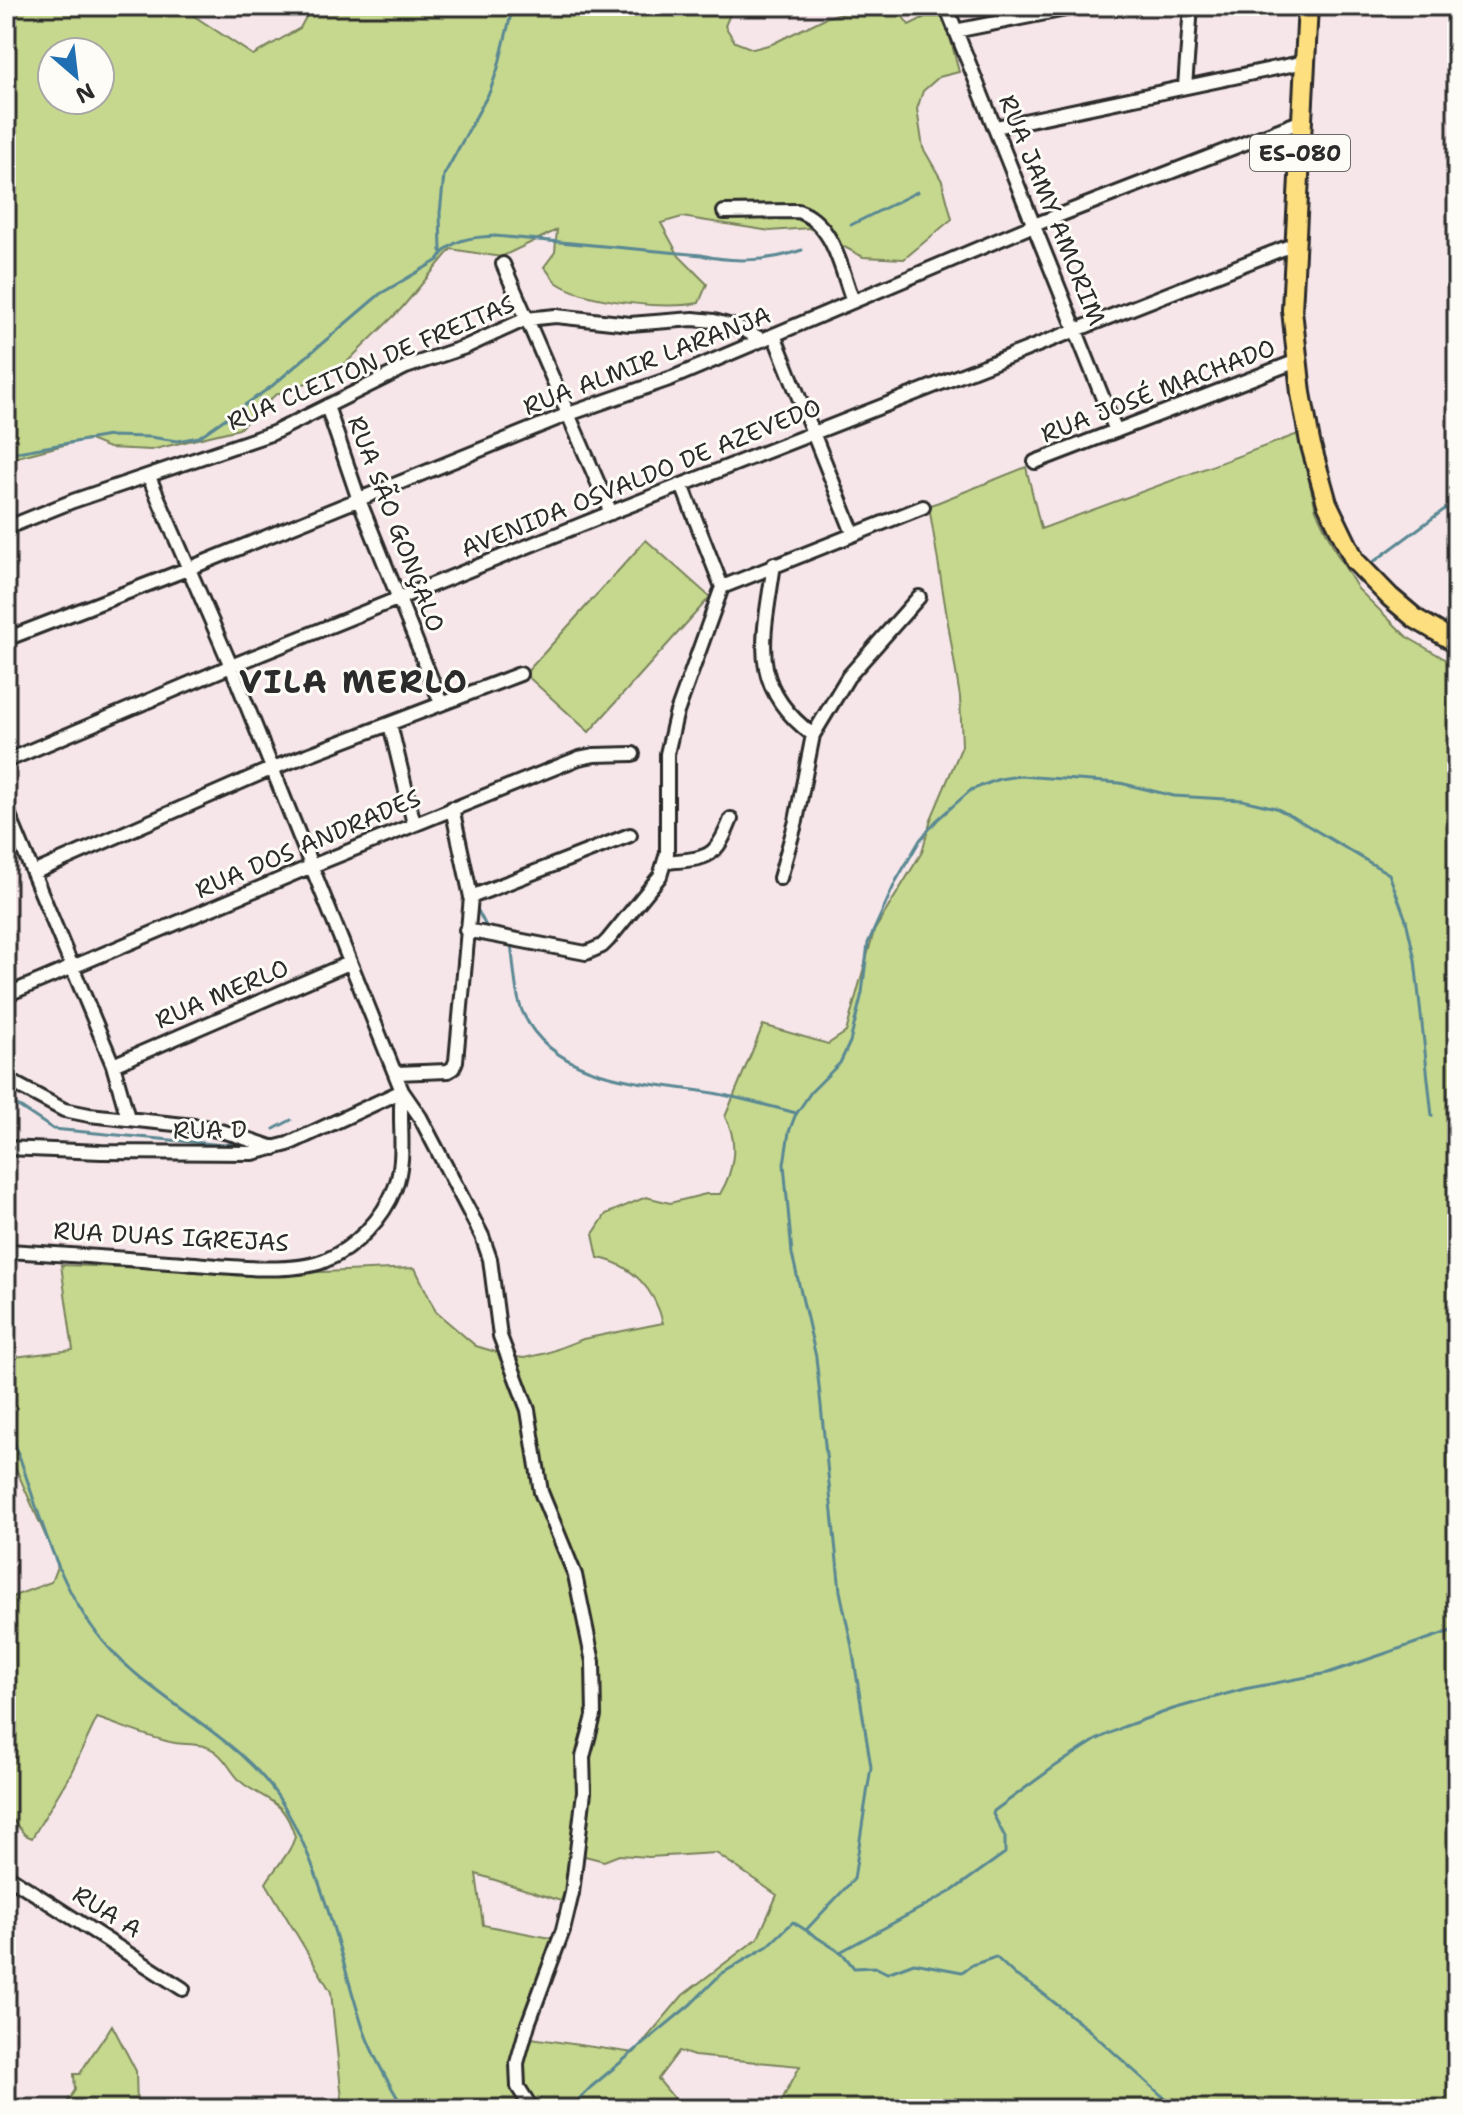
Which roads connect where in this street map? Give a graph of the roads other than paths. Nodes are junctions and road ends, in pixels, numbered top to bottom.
1 (946, 6) edge
2 (1081, 6) edge
3 (1191, 6) edge
4 (1308, 6) edge
5 (955, 31) junction
6 (1305, 62) junction
7 (1185, 87) junction
8 (1302, 121) junction
9 (996, 127) junction
10 (724, 212) dead end
11 (1034, 225) junction
12 (1295, 244) junction
13 (503, 264) dead end
14 (853, 301) junction
15 (526, 319) junction
16 (1076, 330) junction
17 (768, 338) junction
18 (1297, 361) junction
19 (327, 406) junction
20 (566, 415) junction
21 (1116, 431) junction
22 (812, 433) junction
23 (1035, 462) dead end
24 (149, 477) junction
25 (682, 485) junction
26 (359, 500) junction
27 (923, 507) dead end
28 (611, 513) junction
29 (6, 528) edge
30 (853, 533) junction
31 (774, 564) junction
32 (190, 568) junction
33 (722, 587) junction
34 (401, 597) junction
35 (919, 597) dead end
36 (6, 639) edge
37 (1457, 643) edge
38 (231, 666) junction
39 (520, 674) dead end
40 (441, 703) junction
41 (390, 724) junction
42 (813, 735) junction
43 (633, 754) dead end
44 (6, 761) edge
45 (273, 768) junction
46 (452, 808) junction
47 (7, 813) edge
48 (731, 819) dead end
49 (414, 824) junction
50 (630, 835) dead end
51 (666, 862) junction
52 (312, 866) junction
53 (33, 873) junction
54 (780, 878) dead end
55 (471, 897) junction
56 (466, 930) junction
57 (349, 963) junction
58 (73, 968) junction
59 (6, 995) edge
60 (113, 1065) junction
61 (396, 1073) junction
62 (6, 1079) edge
63 (402, 1091) junction
64 (128, 1118) junction
65 (6, 1148) edge
66 (274, 1148) junction
67 (6, 1251) edge
68 (6, 1875) edge
69 (183, 1989) dead end
70 (532, 2109) edge

1 - 5 street, RUA JAMY AMORIM
2 - 5 street
3 - 7 street
4 - 6 main road, ES-080
5 - 9 street, RUA JAMY AMORIM
6 - 7 street
6 - 8 main road, ES-080
7 - 9 street
8 - 11 street, RUA ALMIR LARANJA
8 - 12 main road, ES-080
9 - 11 street, RUA JAMY AMORIM
10 - 14 street
11 - 14 street, RUA ALMIR LARANJA
11 - 16 street, RUA JAMY AMORIM
12 - 16 street, AVENIDA OSVALDO DE AZEVEDO
12 - 18 main road, ES-080
13 - 15 street
14 - 17 street, RUA ALMIR LARANJA
15 - 17 street, RUA CLEITON DE FREITAS
15 - 19 street, RUA CLEITON DE FREITAS
15 - 20 street
16 - 21 street, RUA JAMY AMORIM
16 - 22 street, AVENIDA OSVALDO DE AZEVEDO
17 - 20 street, RUA ALMIR LARANJA
17 - 22 street
18 - 21 street, RUA JOSÉ MACHADO
18 - 37 main road, ES-080
19 - 24 street, RUA CLEITON DE FREITAS
19 - 26 street, RUA SÃO GONÇALO
20 - 26 street, RUA ALMIR LARANJA
20 - 28 street
21 - 23 street, RUA JOSÉ MACHADO
22 - 25 street, AVENIDA OSVALDO DE AZEVEDO
22 - 30 street
24 - 29 street, RUA CLEITON DE FREITAS
24 - 32 street
25 - 28 street, AVENIDA OSVALDO DE AZEVEDO
25 - 33 street
26 - 32 street, RUA ALMIR LARANJA
26 - 34 street, RUA SÃO GONÇALO
27 - 30 street
28 - 34 street, AVENIDA OSVALDO DE AZEVEDO
30 - 31 street
31 - 33 street
31 - 42 street
32 - 36 street, RUA ALMIR LARANJA
32 - 38 street
33 - 51 street
34 - 38 street, AVENIDA OSVALDO DE AZEVEDO
34 - 40 street, RUA SÃO GONÇALO
35 - 42 street
38 - 44 street, AVENIDA OSVALDO DE AZEVEDO
38 - 45 street
39 - 40 street
40 - 41 street
41 - 45 street
41 - 49 street
42 - 54 street
43 - 46 street, RUA DOS ANDRADES
45 - 52 street
45 - 53 street
46 - 49 street, RUA DOS ANDRADES
46 - 55 street
47 - 53 street
48 - 51 street
49 - 52 street, RUA DOS ANDRADES
50 - 55 street
51 - 56 street
52 - 57 street
52 - 58 street, RUA DOS ANDRADES
53 - 58 street
55 - 56 street
56 - 61 street
57 - 60 street, RUA MERLO
57 - 61 street
58 - 59 street, RUA DOS ANDRADES
58 - 60 street
60 - 64 street
61 - 63 street
62 - 64 street
63 - 66 street, RUA D
63 - 67 street, RUA DUAS IGREJAS
63 - 70 street
64 - 66 street
65 - 66 street, RUA D
68 - 69 street, RUA A

